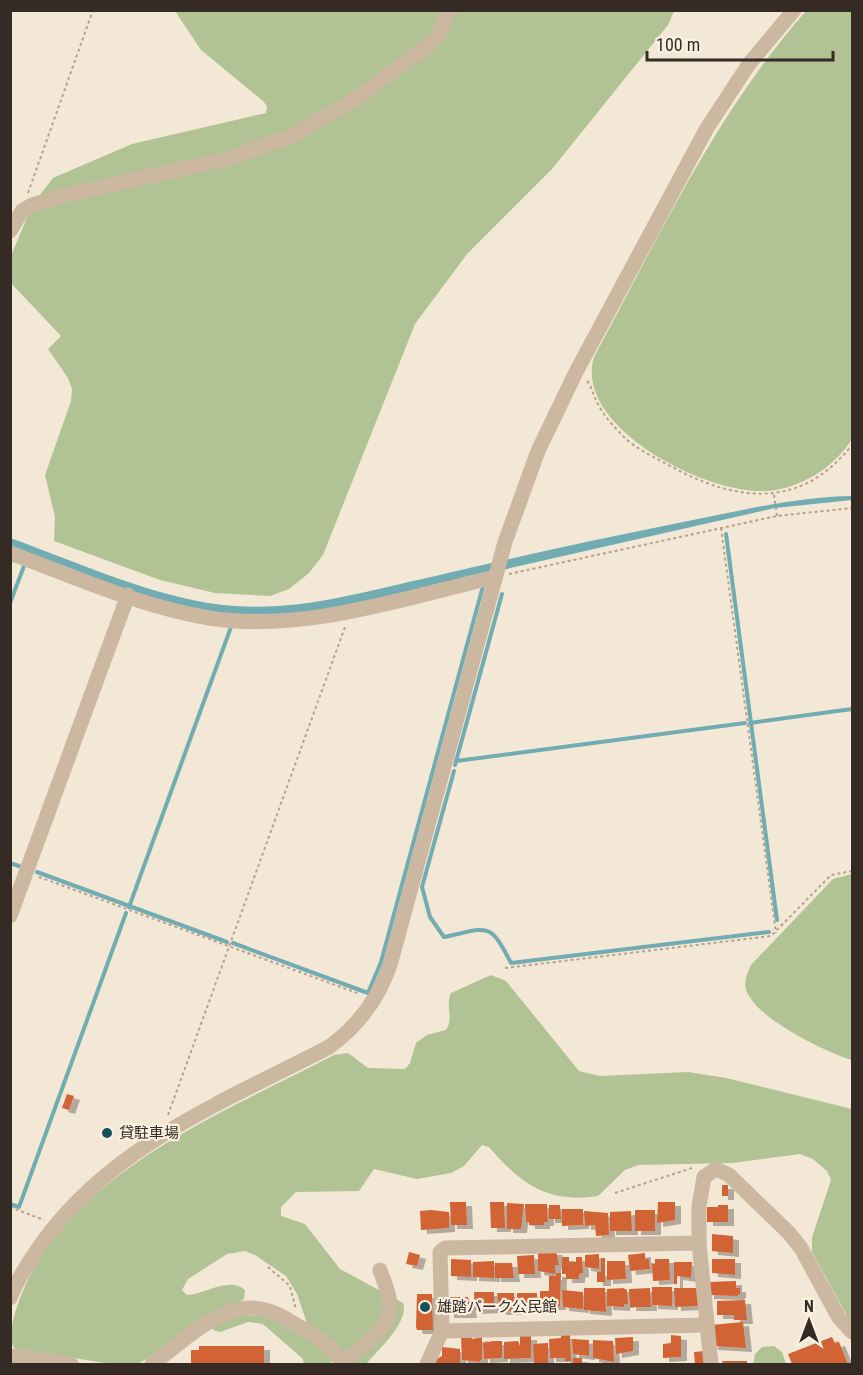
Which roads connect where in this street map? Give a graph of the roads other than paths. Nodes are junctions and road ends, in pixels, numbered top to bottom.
1 (450, 10) edge
2 (794, 10) edge
3 (10, 231) edge
4 (10, 554) edge
5 (497, 570) junction
6 (128, 596) junction
7 (10, 916) edge
8 (699, 1243) junction
9 (380, 1270) dead end
10 (10, 1298) edge
11 (707, 1325) junction
12 (442, 1331) junction
13 (852, 1332) edge
14 (10, 1356) edge
15 (341, 1363) edge
16 (71, 1365) edge
17 (152, 1365) edge
18 (426, 1365) edge
19 (711, 1365) edge

1 - 3 street
2 - 5 street
4 - 6 street
5 - 6 street
5 - 10 street
6 - 7 street
8 - 11 street
8 - 12 street
8 - 13 street
9 - 15 street
11 - 12 street
11 - 19 street
12 - 18 street
14 - 16 street
15 - 17 street

